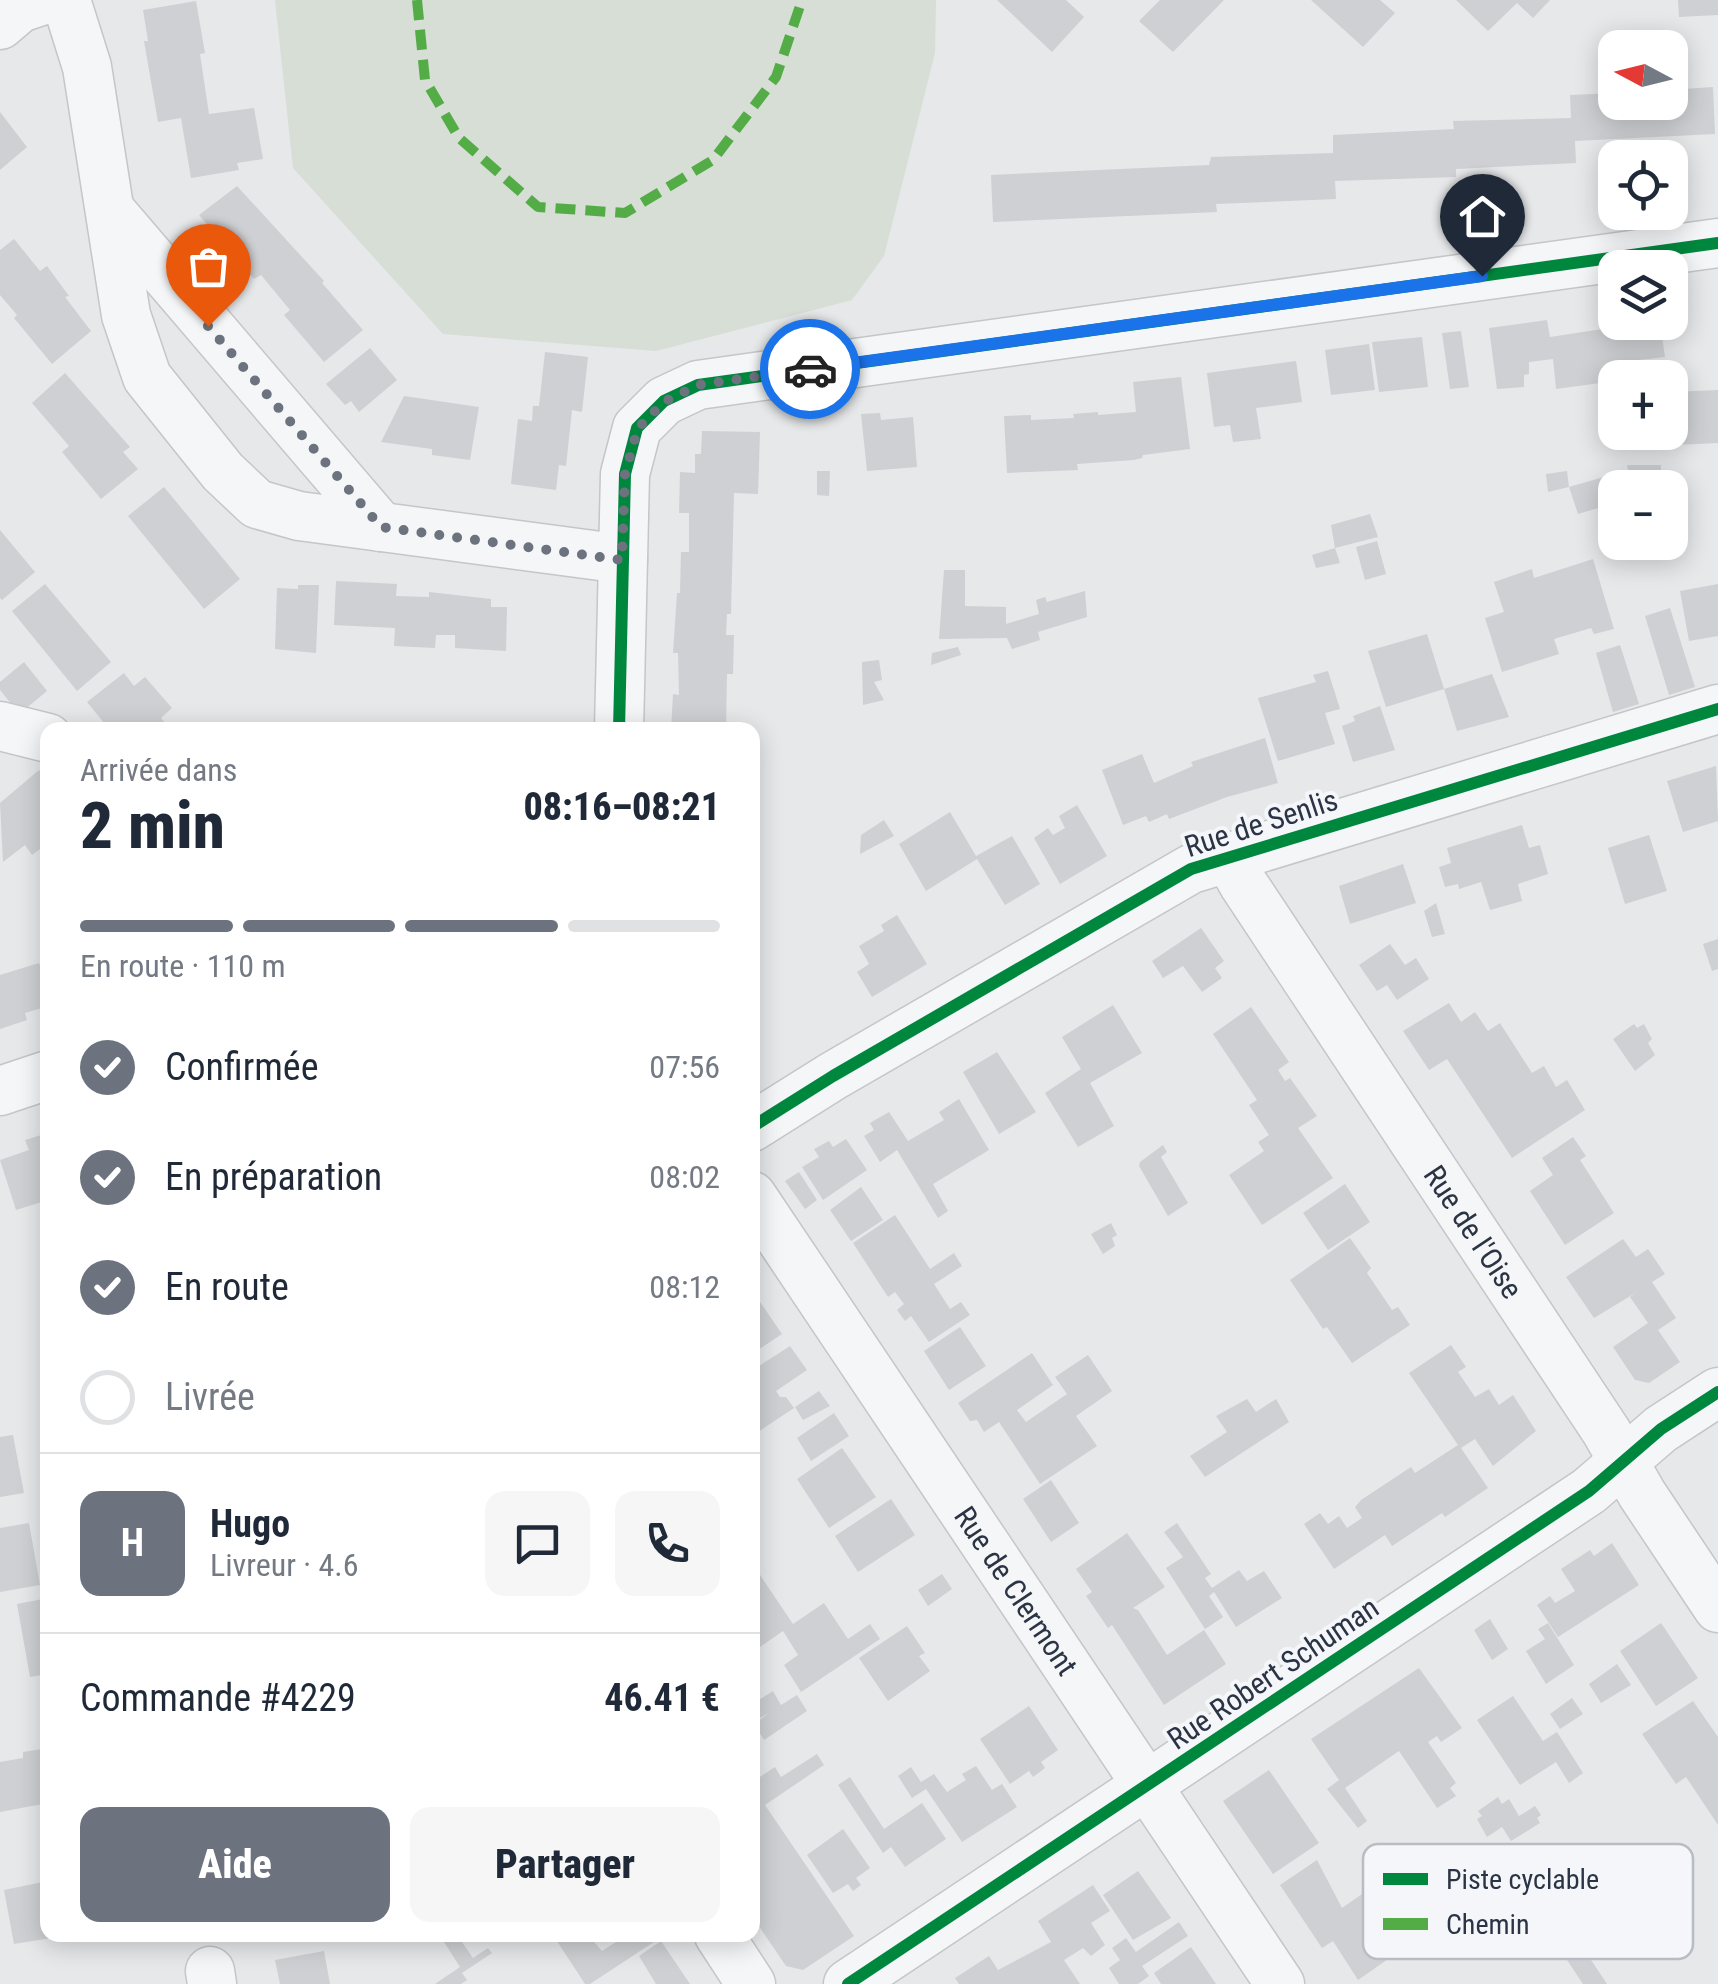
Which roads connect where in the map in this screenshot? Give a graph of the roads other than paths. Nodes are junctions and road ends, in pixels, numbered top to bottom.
1 (44, 0) edge
2 (66, 0) edge
3 (0, 25) edge
4 (110, 210) junction
5 (1718, 242) edge
6 (381, 527) junction
7 (622, 560) junction
8 (1718, 709) edge
9 (619, 722) edge
10 (0, 726) edge
11 (40, 736) edge
12 (1228, 857) junction
13 (40, 1078) edge
14 (0, 1091) edge
15 (760, 1122) edge
16 (760, 1208) edge
17 (1718, 1392) edge
18 (1623, 1462) junction
19 (1718, 1608) edge
20 (1148, 1786) junction
21 (723, 1942) edge
22 (751, 1984) edge
23 (848, 1984) edge
24 (1280, 1984) edge

1 - 3 street
2 - 4 street
4 - 6 street
4 - 6 street
5 - 7 street
6 - 7 street
7 - 9 street
8 - 12 street, Rue de Senlis
10 - 11 street
12 - 15 street, Rue de Senlis
12 - 18 street, Rue de l'Oise
13 - 14 street
16 - 20 street, Rue de Clermont
17 - 18 street, Rue Robert Schuman
18 - 19 street, Rue de l'Oise
18 - 20 street, Rue Robert Schuman
20 - 23 street, Rue Robert Schuman
20 - 24 street, Rue de Clermont
21 - 22 street

